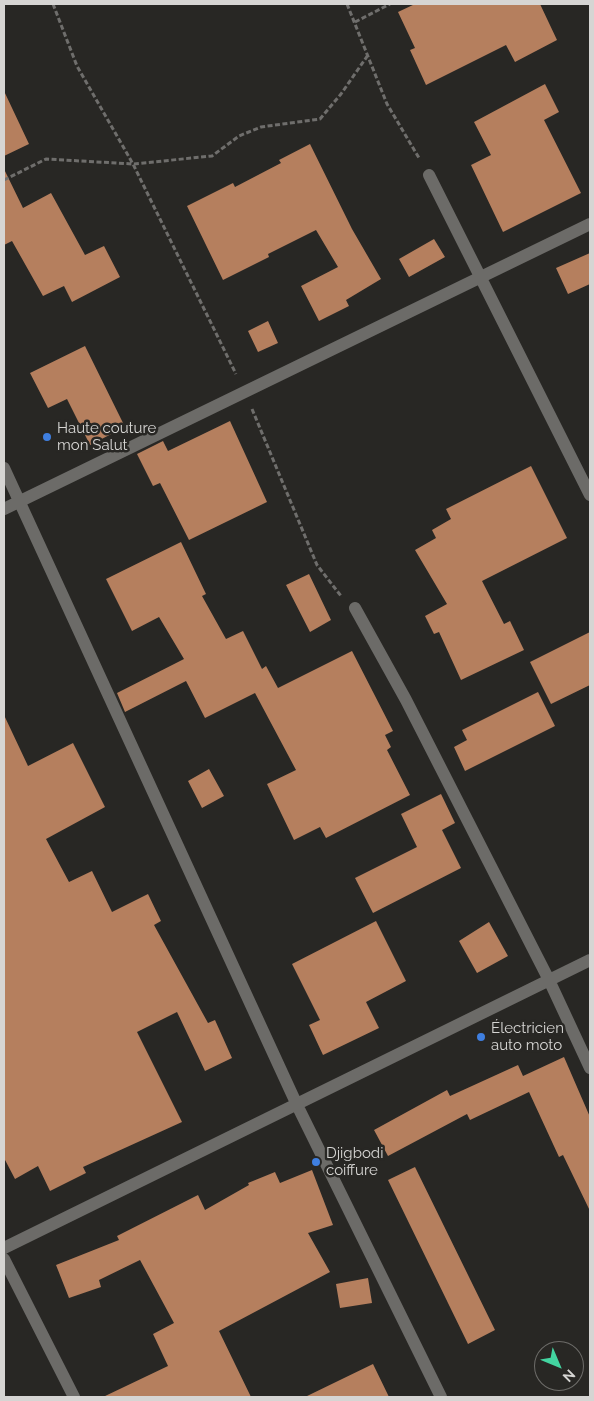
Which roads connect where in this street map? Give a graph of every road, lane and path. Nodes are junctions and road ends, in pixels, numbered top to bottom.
1 (53, 4) edge
2 (347, 4) edge
3 (390, 4) edge
4 (356, 22) junction
5 (368, 55) junction
6 (133, 164) junction
7 (430, 175) joint
8 (4, 180) edge
9 (590, 224) edge
10 (481, 277) junction
11 (245, 392) junction
12 (4, 468) edge
13 (590, 495) edge
14 (20, 501) junction
15 (4, 509) edge
16 (355, 608) joint
17 (590, 960) edge
18 (549, 980) junction
19 (590, 1068) edge
20 (297, 1105) junction
21 (4, 1248) edge
22 (4, 1259) edge
23 (74, 1397) edge
24 (441, 1397) edge

1 - 6 path
2 - 4 path
3 - 4 path
4 - 5 path
5 - 6 path
5 - 7 path
6 - 8 path
6 - 11 path
7 - 10 street
9 - 10 street
10 - 11 street
10 - 13 street
11 - 14 street
11 - 16 path
12 - 14 street
14 - 15 street
14 - 20 street
16 - 18 street
17 - 18 street
18 - 19 street
18 - 20 street
20 - 21 street
20 - 24 street
22 - 23 street

